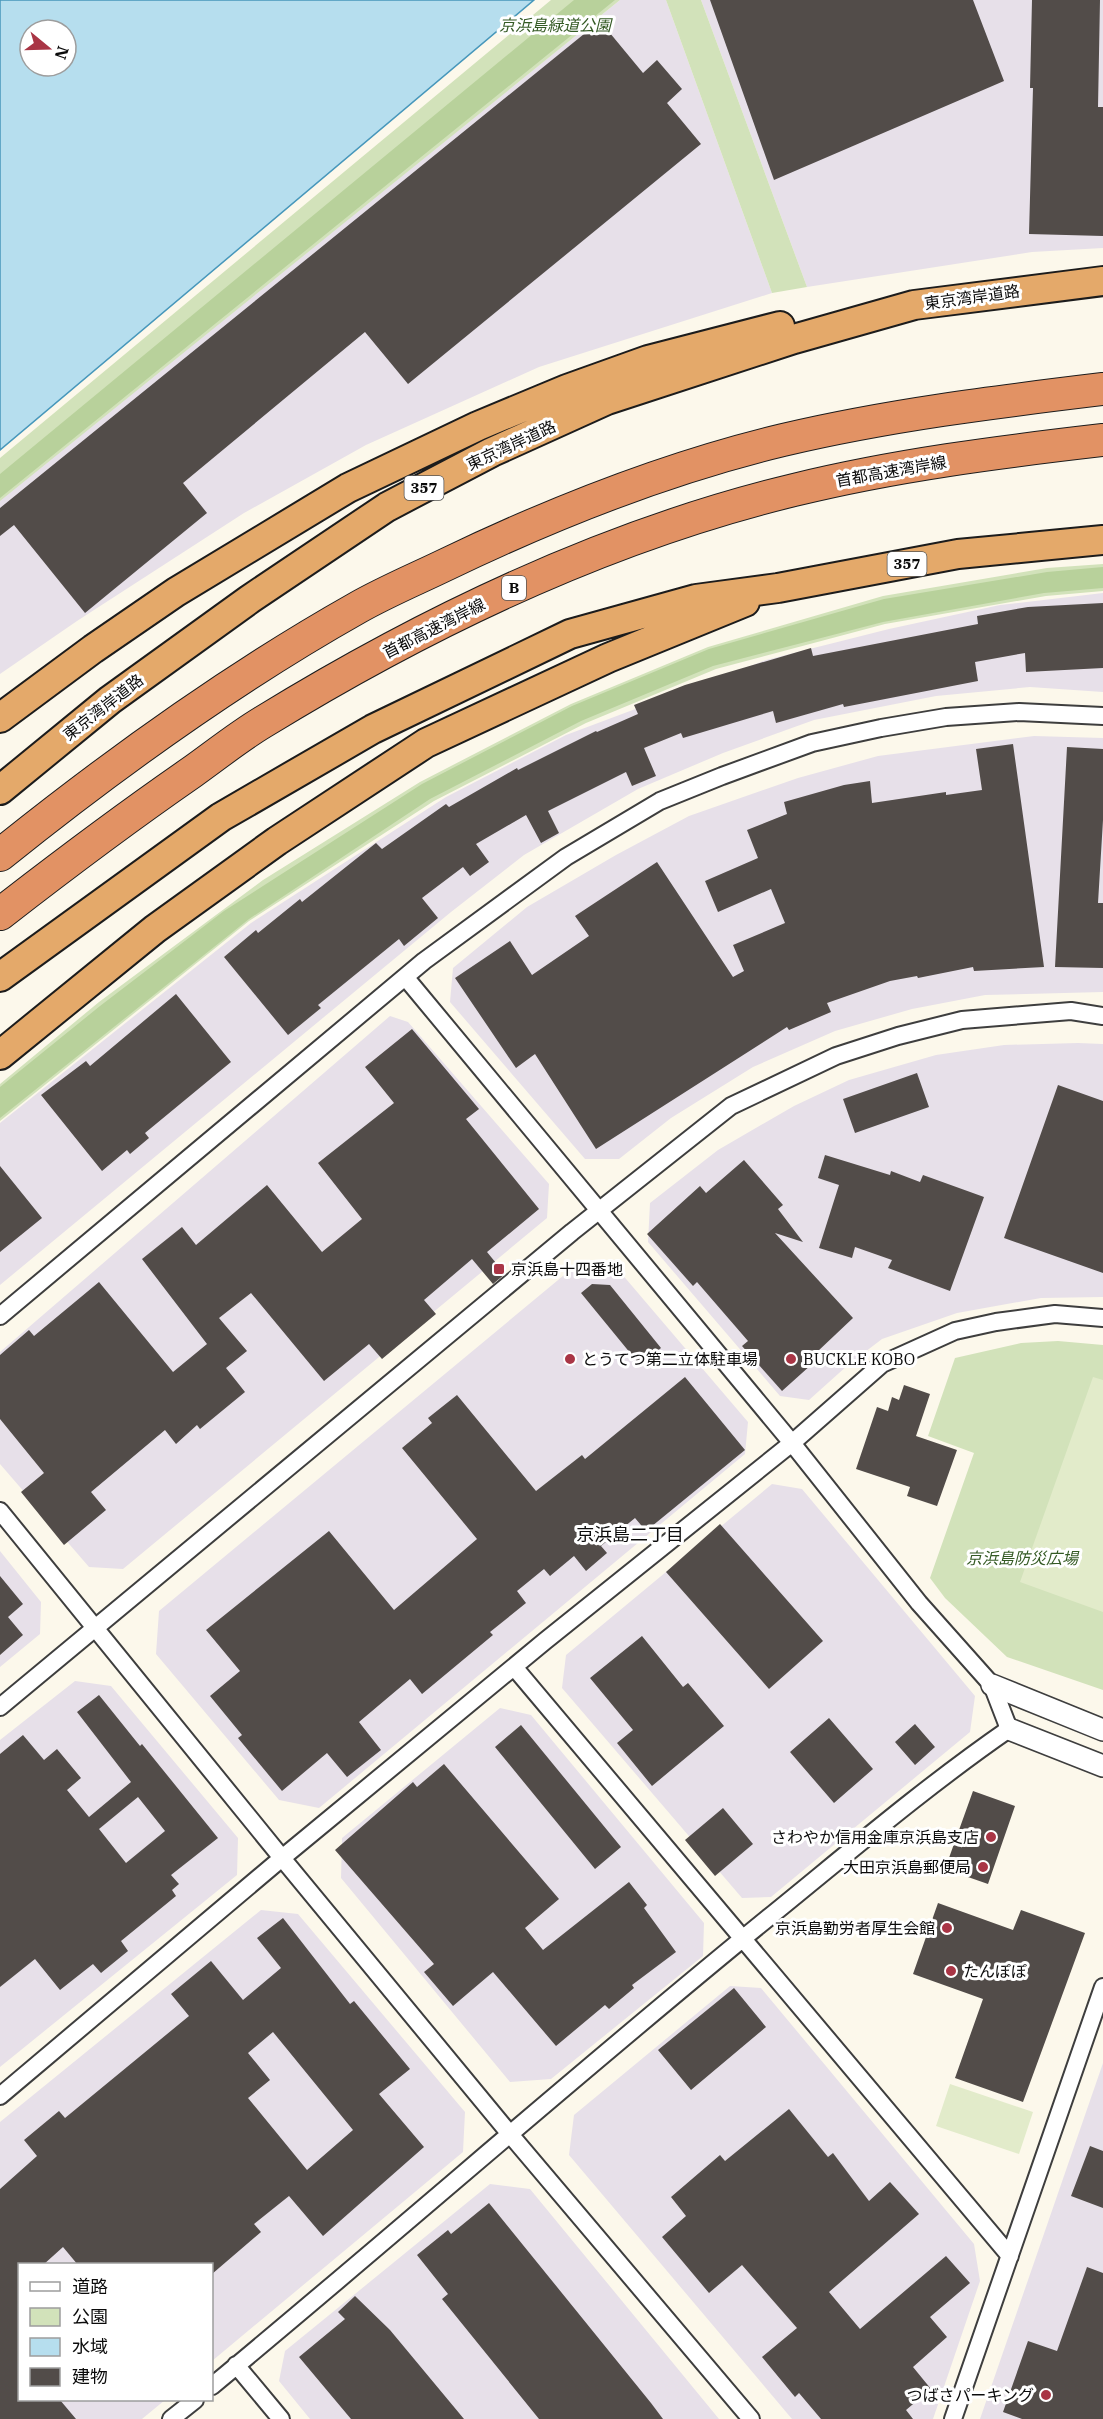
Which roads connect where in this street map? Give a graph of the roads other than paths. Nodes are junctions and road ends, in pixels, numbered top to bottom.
1 (1103, 281) edge
2 (911, 306) junction
3 (1103, 389) edge
4 (1103, 440) edge
5 (1103, 540) edge
6 (778, 588) junction
7 (1103, 716) edge
8 (0, 718) edge
9 (0, 790) edge
10 (0, 855) edge
11 (0, 914) edge
12 (0, 977) edge
13 (406, 978) junction
14 (1103, 1016) edge
15 (0, 1055) edge
16 (599, 1210) junction
17 (0, 1316) edge
18 (1103, 1318) edge
19 (792, 1443) junction
20 (0, 1511) edge
21 (96, 1627) junction
22 (514, 1667) junction
23 (992, 1685) junction
24 (0, 1707) edge
25 (1009, 1729) junction
26 (1103, 1730) edge
27 (1103, 1766) edge
28 (282, 1858) junction
29 (743, 1938) junction
30 (1103, 1987) edge
31 (0, 2096) edge
32 (509, 2133) junction
33 (1010, 2256) junction
34 (237, 2365) junction
35 (213, 2385) edge
36 (194, 2401) edge
37 (171, 2419) edge
38 (281, 2419) edge
39 (751, 2419) edge
40 (953, 2419) edge

1 - 2 highway, 東京湾岸道路 / 357
2 - 8 highway
2 - 9 highway, 東京湾岸道路 / 357
3 - 10 highway
4 - 11 highway, 首都高速湾岸線 / B
5 - 6 highway, 357
6 - 12 highway, 357
6 - 15 highway
7 - 13 street
13 - 16 street
13 - 17 street
14 - 16 street
16 - 19 street
16 - 21 street
18 - 19 street
19 - 22 street
19 - 23 street
20 - 21 street
21 - 24 street
21 - 28 street
22 - 28 street
22 - 29 street
23 - 25 street
23 - 26 street
25 - 27 street
25 - 29 street
28 - 31 street
28 - 32 street
29 - 32 street
29 - 33 street
30 - 33 street
32 - 34 street
32 - 39 street
33 - 40 street
34 - 35 street
34 - 38 street
36 - 37 street

